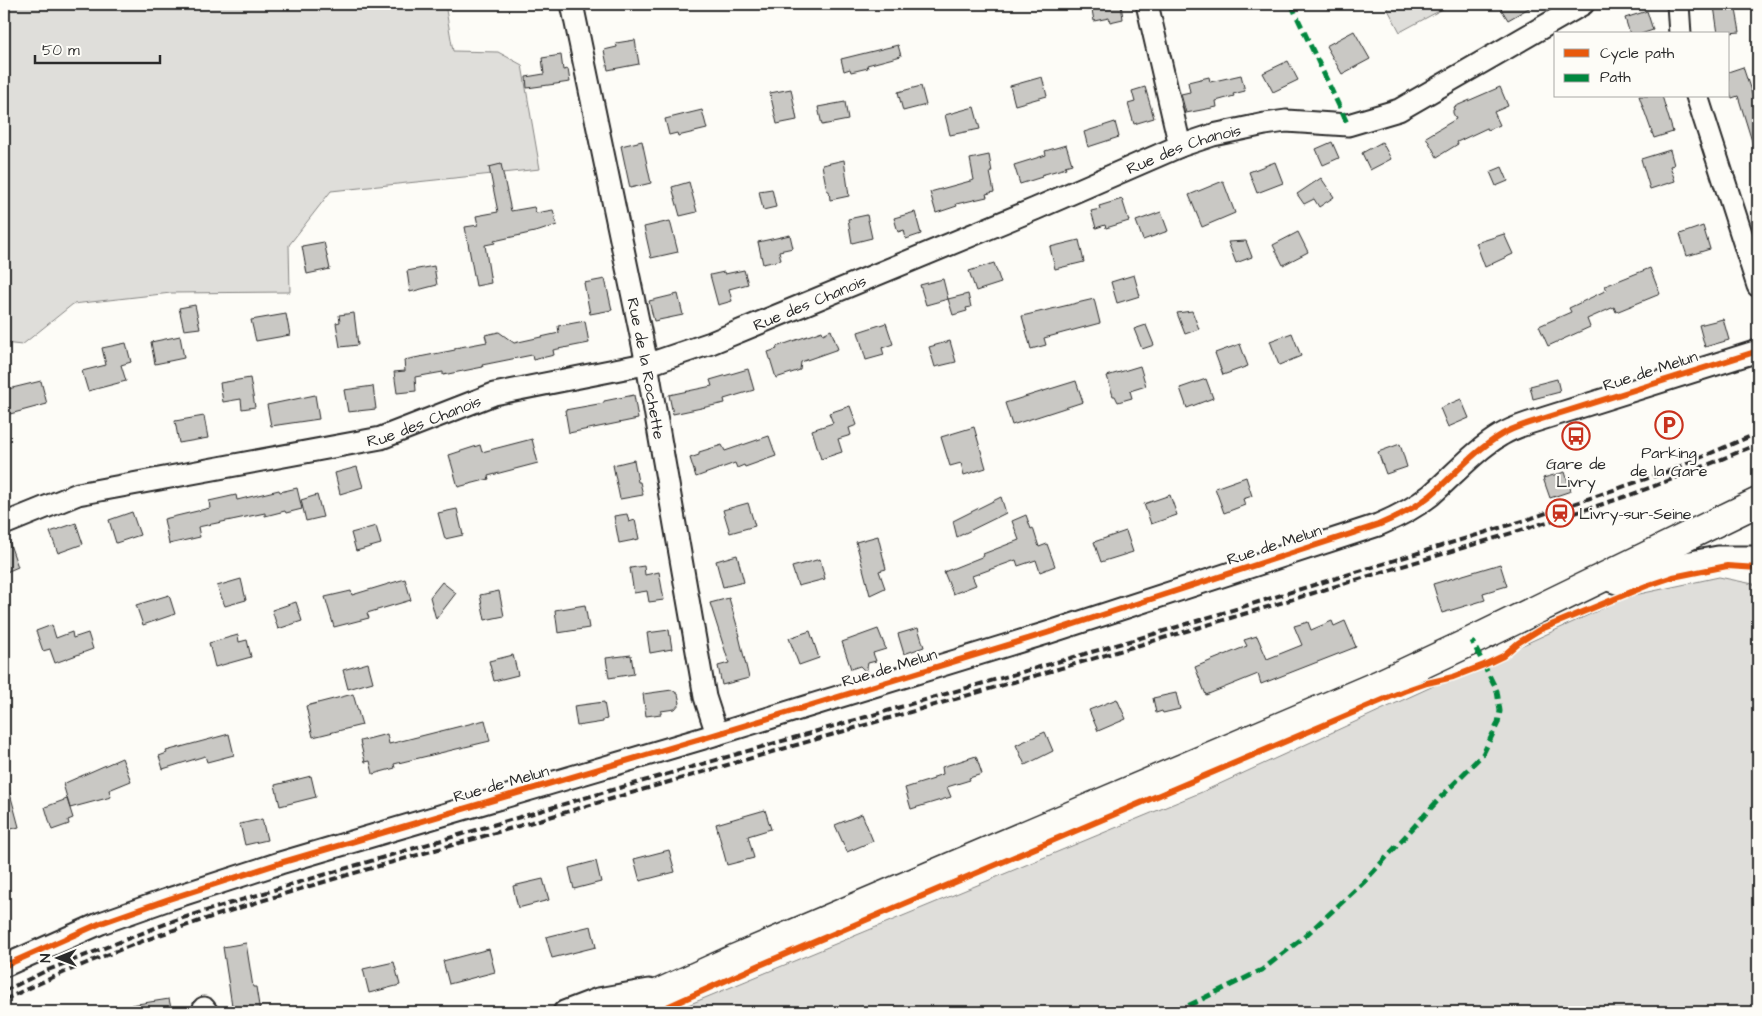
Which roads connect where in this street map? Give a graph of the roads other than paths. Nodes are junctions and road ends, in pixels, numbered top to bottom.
1 (572, 4) edge
2 (1147, 4) edge
3 (1583, 4) edge
4 (1678, 4) edge
5 (1680, 32) edge
6 (1698, 98) edge
7 (1180, 146) junction
8 (1758, 286) edge
9 (1758, 351) edge
10 (647, 364) junction
11 (1758, 502) edge
12 (4, 524) edge
13 (1758, 557) edge
14 (1602, 578) junction
15 (717, 734) junction
16 (4, 966) edge
17 (669, 987) junction
18 (564, 1012) edge
19 (617, 1012) edge

1 - 10 street, Rue de la Rochette
2 - 7 street
3 - 7 street, Rue des Chanois
4 - 5 street
6 - 8 street
7 - 10 street, Rue des Chanois
9 - 15 street, Rue de Melun
10 - 12 street, Rue des Chanois
10 - 15 street, Rue de la Rochette
11 - 14 main road
13 - 14 street
14 - 17 main road
15 - 16 street, Rue de Melun
17 - 18 street
17 - 19 main road

